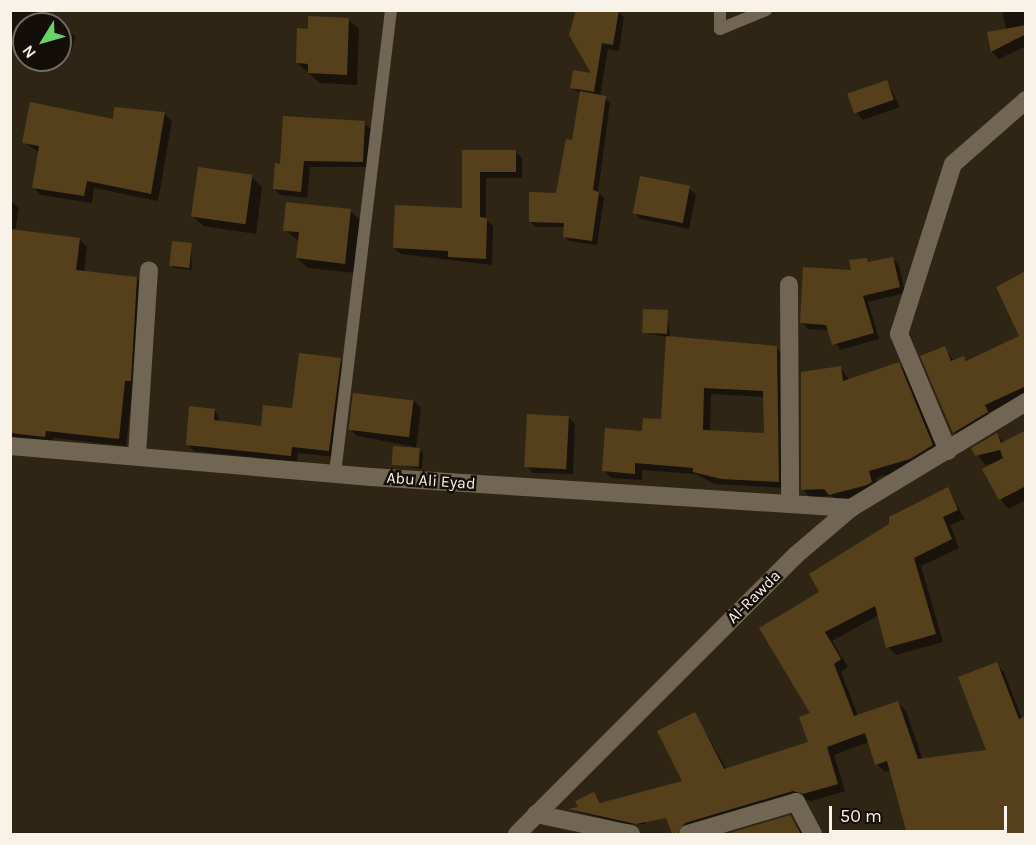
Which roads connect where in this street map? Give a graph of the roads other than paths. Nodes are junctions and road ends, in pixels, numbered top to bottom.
1 (391, 10) edge
2 (720, 10) edge
3 (766, 10) edge
4 (1026, 100) edge
5 (149, 270) dead end
6 (789, 285) dead end
7 (1026, 402) edge
8 (10, 446) edge
9 (948, 451) junction
10 (137, 455) junction
11 (335, 473) junction
12 (790, 504) junction
13 (851, 508) junction
14 (536, 814) junction
15 (517, 834) edge
16 (631, 834) edge
17 (688, 834) edge
18 (813, 834) edge

1 - 11 lane
2 - 3 lane
4 - 9 street
5 - 10 street
6 - 12 street
7 - 9 street, Al-Rawda
8 - 10 street, Abu Ali Eyad
9 - 13 street, Al-Rawda
10 - 11 street, Abu Ali Eyad
11 - 12 street, Abu Ali Eyad
12 - 13 street, Abu Ali Eyad
13 - 14 street, Al-Rawda
14 - 15 street, Al-Rawda
14 - 16 street
17 - 18 street

